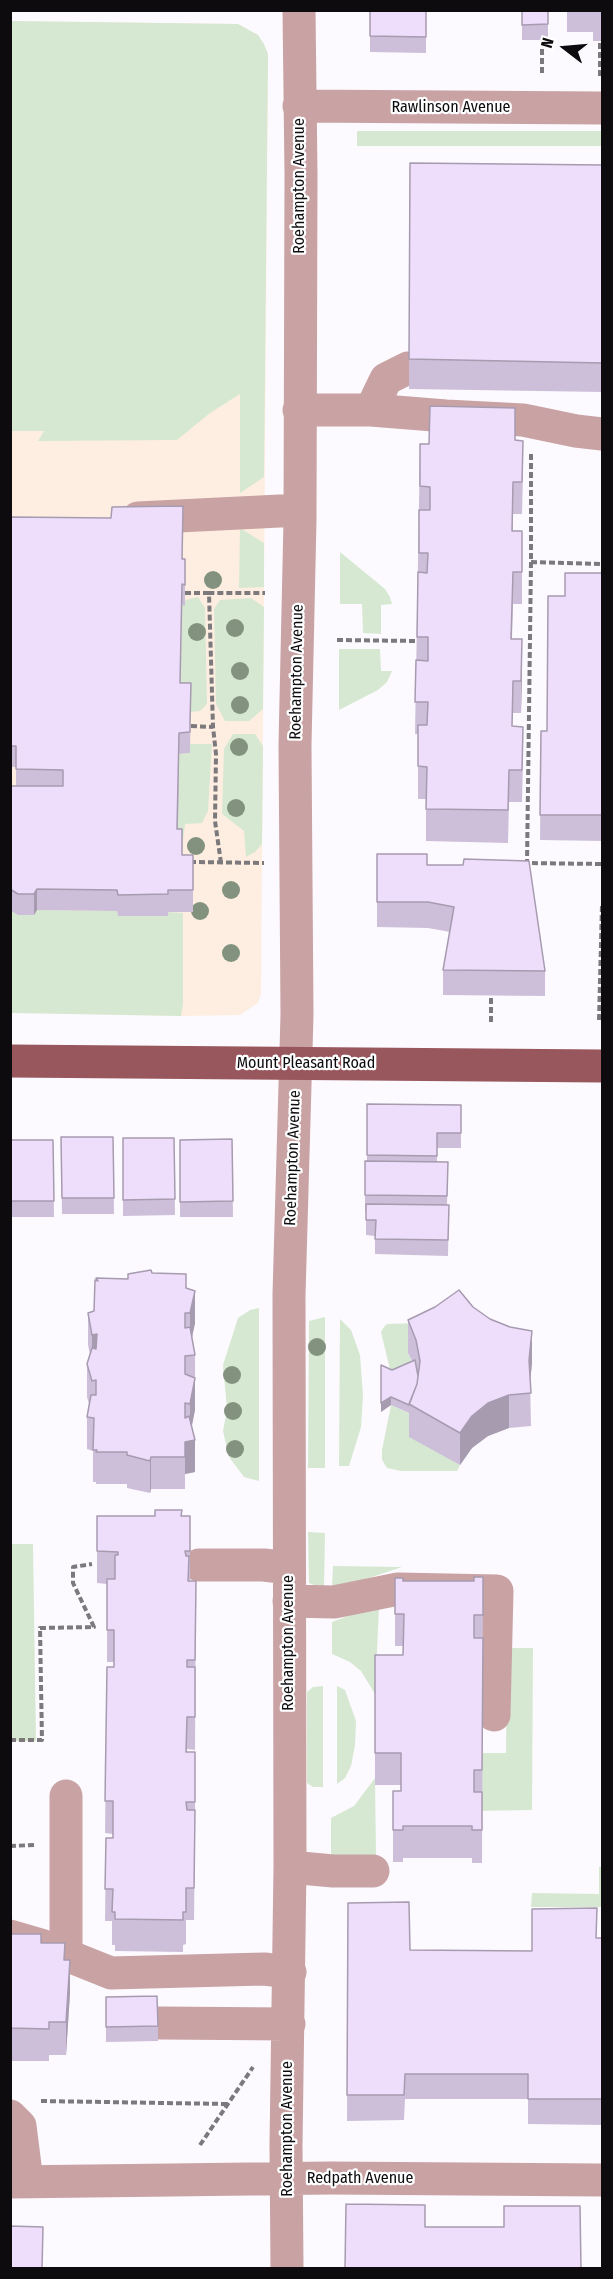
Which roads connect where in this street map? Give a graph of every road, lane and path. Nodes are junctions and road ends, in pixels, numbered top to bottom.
1 (299, 10) edge
2 (542, 40) edge
3 (600, 41) dead end
4 (542, 83) dead end
5 (601, 96) edge
6 (299, 106) junction
7 (408, 368) edge
8 (299, 410) junction
9 (371, 410) junction
10 (603, 434) edge
11 (531, 446) dead end
12 (300, 510) junction
13 (106, 519) edge
14 (531, 562) junction
15 (603, 564) edge
16 (185, 593) edge
17 (208, 593) junction
18 (273, 593) dead end
19 (337, 640) dead end
20 (418, 641) edge
21 (191, 726) edge
22 (213, 727) junction
23 (182, 862) edge
24 (221, 862) junction
25 (270, 863) dead end
26 (603, 864) edge
27 (603, 905) edge
28 (491, 995) edge
29 (599, 1020) dead end
30 (491, 1022) dead end
31 (10, 1061) edge
32 (296, 1064) junction
33 (603, 1066) edge
34 (92, 1564) dead end
35 (199, 1565) dead end
36 (289, 1568) junction
37 (289, 1601) junction
38 (494, 1715) dead end
39 (10, 1740) edge
40 (66, 1796) dead end
41 (290, 1867) junction
42 (373, 1871) dead end
43 (10, 1936) edge
44 (66, 1955) junction
45 (290, 1972) junction
46 (160, 2023) edge
47 (289, 2024) junction
48 (256, 2062) dead end
49 (227, 2104) junction
50 (22, 2109) edge
51 (195, 2153) dead end
52 (287, 2179) junction
53 (603, 2180) edge
54 (19, 2181) edge
55 (287, 2268) edge

1 - 6 street, Roehampton Avenue
2 - 4 path
3 - 5 path
5 - 6 street, Rawlinson Avenue
6 - 8 street, Roehampton Avenue
7 - 9 street
8 - 9 street
8 - 12 street, Roehampton Avenue
9 - 10 street
11 - 14 path
12 - 13 street
12 - 32 street, Roehampton Avenue
14 - 15 path
14 - 26 path
16 - 17 path
17 - 18 path
17 - 22 path
19 - 20 path
21 - 22 path
22 - 24 path
23 - 24 path
24 - 25 path
27 - 29 path
28 - 30 path
31 - 32 main road, Mount Pleasant Road
32 - 33 main road, Mount Pleasant Road
32 - 36 street, Roehampton Avenue
34 - 39 path
35 - 36 street
36 - 37 street, Roehampton Avenue
37 - 38 street
37 - 41 street, Roehampton Avenue
40 - 44 street
41 - 42 street
41 - 45 street, Roehampton Avenue
43 - 44 street
44 - 45 street
45 - 47 street, Roehampton Avenue
46 - 47 street
47 - 52 street, Roehampton Avenue
48 - 49 path
49 - 50 path
49 - 51 path
50 - 54 street
52 - 53 street, Redpath Avenue
52 - 54 street, Redpath Avenue
52 - 55 street, Roehampton Avenue

